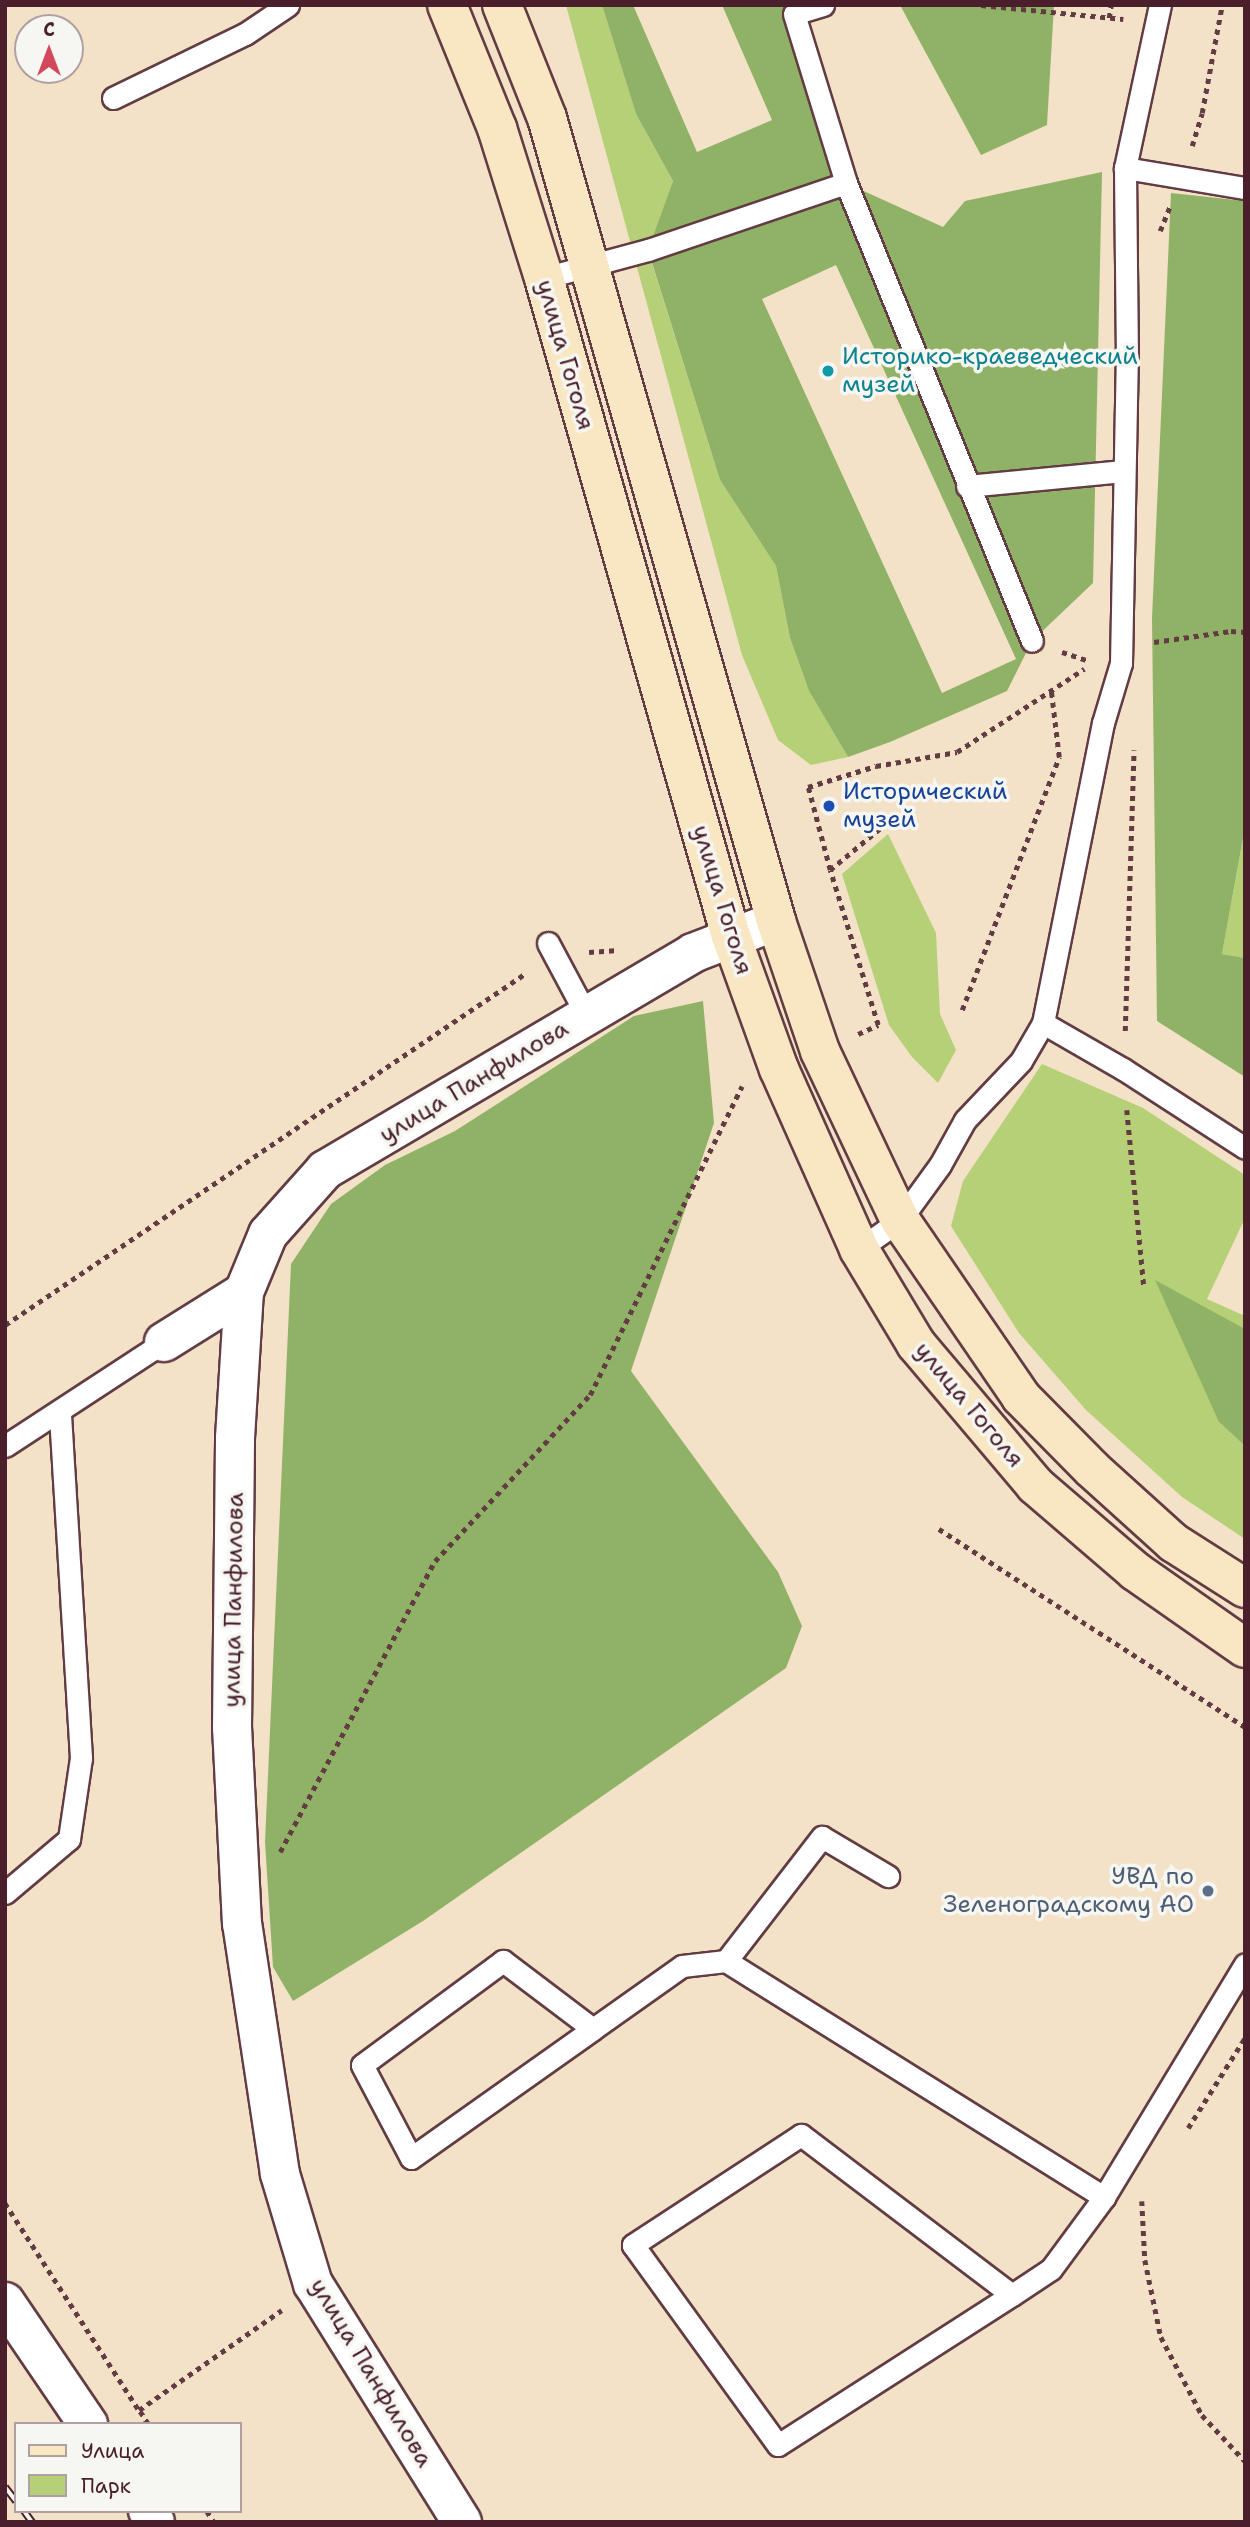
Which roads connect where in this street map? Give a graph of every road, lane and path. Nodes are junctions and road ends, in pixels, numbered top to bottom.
1 (288, 5) edge
2 (447, 5) edge
3 (502, 5) edge
4 (824, 5) edge
5 (981, 5) edge
6 (1111, 5) edge
7 (1157, 14) edge
8 (1109, 18) junction
9 (113, 99) dead end
10 (1125, 168) junction
11 (846, 183) junction
12 (1245, 188) edge
13 (588, 265) junction
14 (544, 278) junction
15 (1123, 471) junction
16 (967, 486) junction
17 (1245, 632) edge
18 (1032, 641) dead end
19 (1121, 663) junction
20 (1051, 690) junction
21 (890, 820) dead end
22 (830, 870) junction
23 (776, 921) junction
24 (731, 936) junction
25 (551, 949) junction
26 (622, 949) dead end
27 (961, 1010) dead end
28 (587, 1016) junction
29 (1043, 1023) junction
30 (878, 1025) dead end
31 (1124, 1069) junction
32 (742, 1086) dead end
33 (1245, 1148) edge
34 (900, 1220) junction
35 (859, 1249) junction
36 (1144, 1287) dead end
37 (244, 1292) junction
38 (5, 1325) edge
39 (164, 1342) joint
40 (60, 1411) junction
41 (5, 1446) edge
42 (939, 1529) dead end
43 (1245, 1588) edge
44 (1245, 1648) edge
45 (1245, 1727) edge
46 (274, 1864) dead end
47 (888, 1876) dead end
48 (5, 1893) edge
49 (726, 1961) junction
50 (1245, 1964) edge
51 (593, 2029) junction
52 (1245, 2038) edge
53 (1185, 2132) dead end
54 (1148, 2191) dead end
55 (1104, 2197) junction
56 (5, 2203) edge
57 (1012, 2295) junction
58 (5, 2302) edge
59 (293, 2302) dead end
60 (139, 2410) junction
61 (87, 2422) edge
62 (147, 2422) edge
63 (1245, 2461) edge
64 (462, 2522) edge

1 - 9 lane
2 - 14 street, улица Гоголя
3 - 13 street, улица Гоголя
4 - 11 lane
5 - 8 path
6 - 8 path
7 - 8 path
7 - 10 lane
10 - 12 lane
10 - 15 lane
11 - 13 lane
11 - 16 lane
13 - 14 lane
13 - 23 street, улица Гоголя
14 - 24 street, улица Гоголя
15 - 16 lane
15 - 19 lane
16 - 18 lane
17 - 19 path
19 - 20 path
19 - 29 lane
20 - 22 path
20 - 27 path
21 - 22 path
22 - 30 path
23 - 24 street, улица Панфилова
23 - 34 street, улица Гоголя
24 - 28 street, улица Панфилова
24 - 35 street, улица Гоголя
25 - 26 path
25 - 28 lane
25 - 38 path
28 - 37 street, улица Панфилова
29 - 31 lane
29 - 34 lane
31 - 33 lane
31 - 36 path
32 - 46 path
34 - 35 lane
34 - 43 street, улица Гоголя
35 - 44 street, улица Гоголя
37 - 39 street
37 - 64 street, улица Панфилова
39 - 40 lane
40 - 41 lane
40 - 48 lane
42 - 45 path
47 - 49 lane
49 - 51 lane
49 - 55 lane
50 - 55 lane
51 - 51 lane
52 - 53 path
54 - 63 path
55 - 57 lane
56 - 60 path
57 - 57 lane
58 - 61 street
59 - 60 path
60 - 62 path

